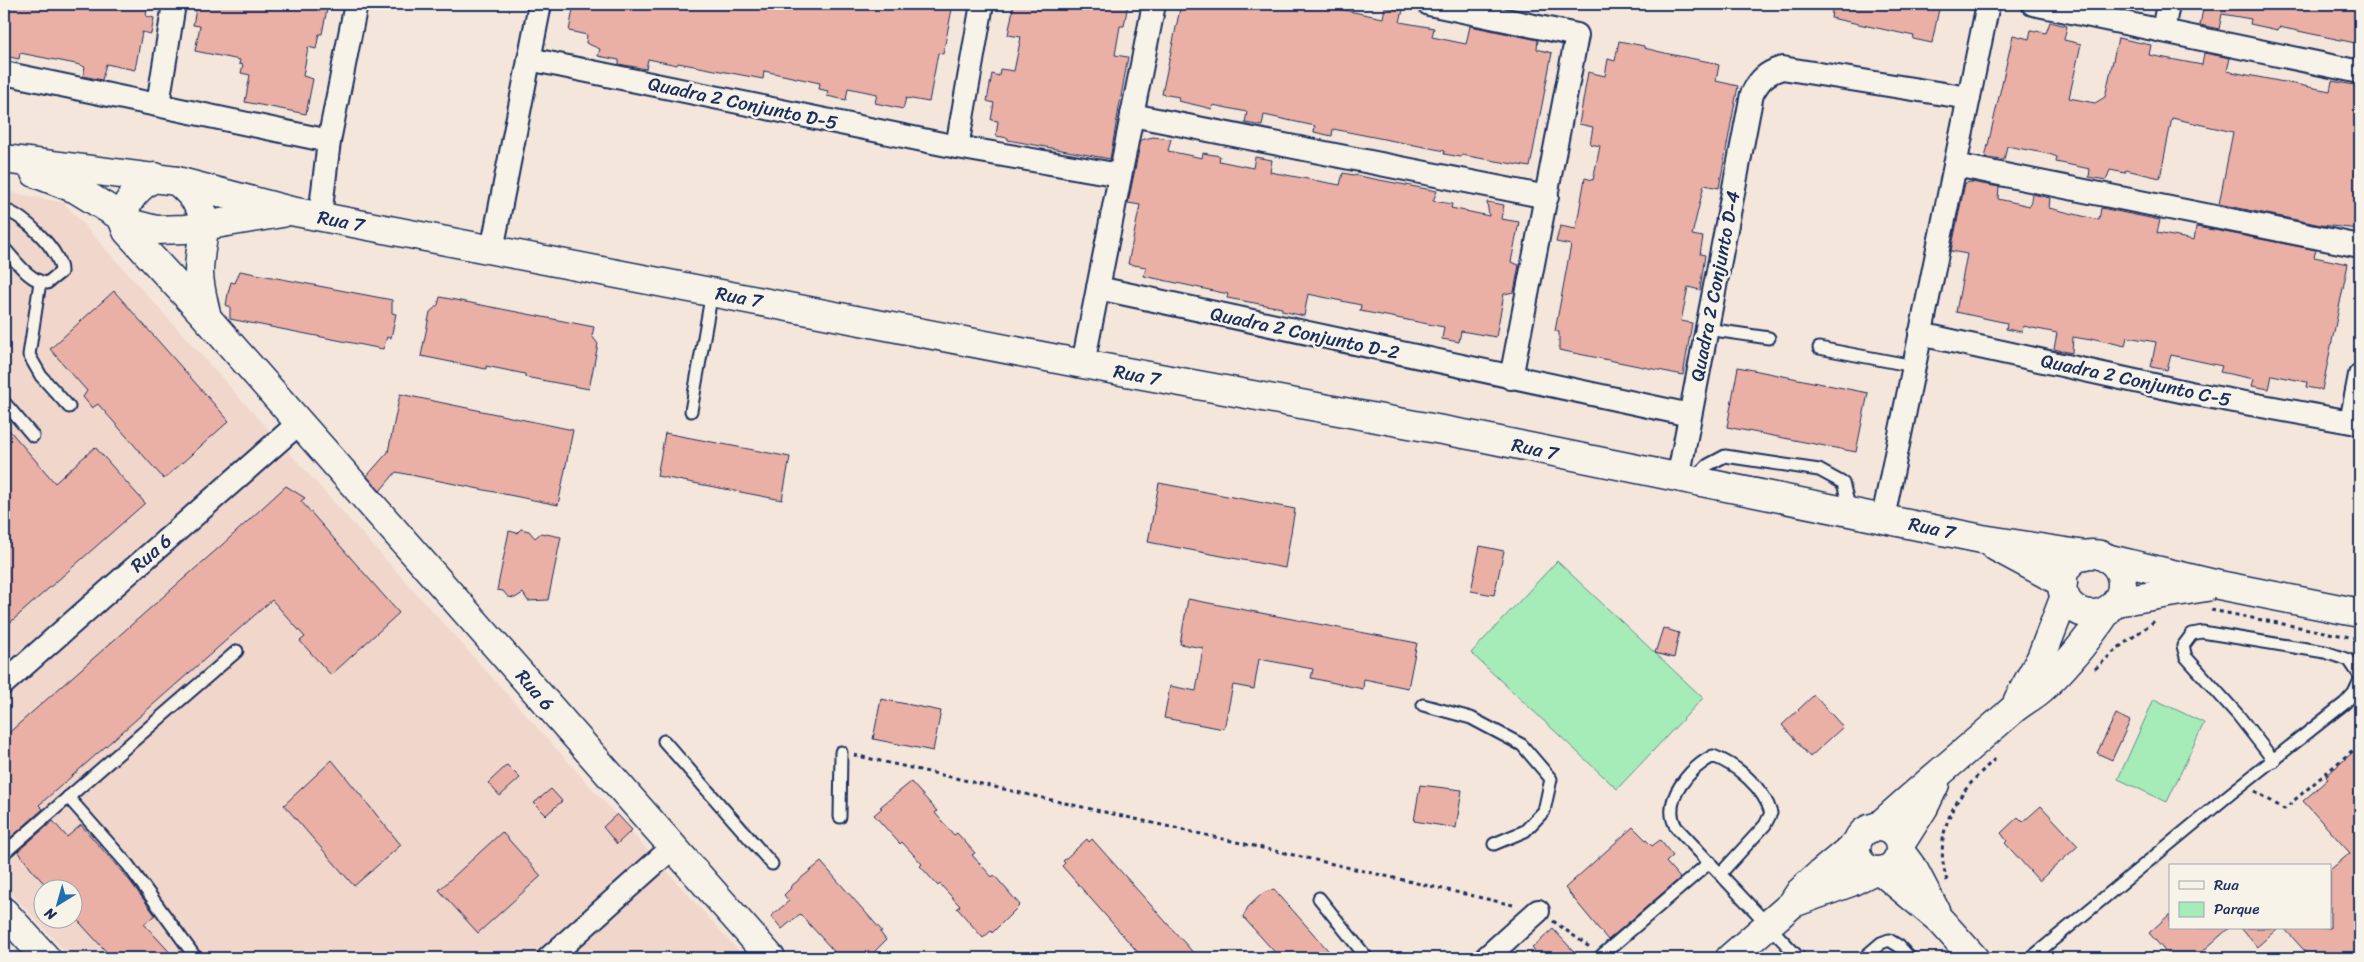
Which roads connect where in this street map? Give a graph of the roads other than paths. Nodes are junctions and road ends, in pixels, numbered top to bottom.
1 (174, 4) edge
2 (356, 4) edge
3 (540, 4) edge
4 (982, 4) edge
5 (1154, 4) edge
6 (1429, 4) edge
7 (1988, 4) edge
8 (2033, 4) edge
9 (2168, 4) edge
10 (2163, 31) junction
11 (529, 59) junction
12 (2360, 72) edge
13 (4, 73) edge
14 (1969, 98) junction
15 (158, 104) junction
16 (1132, 115) junction
17 (330, 141) junction
18 (956, 147) junction
19 (4, 161) edge
20 (1955, 164) junction
21 (1120, 175) junction
22 (166, 179) junction
23 (1547, 197) junction
24 (4, 210) edge
25 (291, 211) junction
26 (320, 216) junction
27 (122, 218) junction
28 (206, 226) junction
29 (2360, 246) edge
30 (4, 248) edge
31 (492, 250) junction
32 (40, 282) junction
33 (1098, 288) junction
34 (712, 292) junction
35 (207, 318) junction
36 (1707, 329) junction
37 (1920, 334) junction
38 (1769, 338) dead end
39 (1819, 348) dead end
40 (1083, 364) junction
41 (1914, 366) junction
42 (2360, 375) edge
43 (1512, 378) junction
44 (4, 402) edge
45 (69, 407) dead end
46 (691, 411) dead end
47 (1690, 414) junction
48 (299, 423) junction
49 (34, 436) dead end
50 (1684, 480) junction
51 (1883, 518) junction
52 (1982, 539) junction
53 (2096, 556) junction
54 (2219, 585) junction
55 (2064, 590) junction
56 (2112, 606) junction
57 (2360, 613) edge
58 (237, 651) dead end
59 (2360, 676) edge
60 (2360, 680) edge
61 (4, 683) edge
62 (1423, 705) dead end
63 (2010, 712) junction
64 (664, 741) dead end
65 (841, 752) road end
66 (2274, 761) junction
67 (1940, 774) junction
68 (68, 798) junction
69 (840, 817) dead end
70 (1878, 827) junction
71 (1857, 843) junction
72 (1494, 844) dead end
73 (673, 847) junction
74 (1900, 848) junction
75 (4, 854) edge
76 (1710, 862) junction
77 (772, 864) dead end
78 (1877, 871) junction
79 (1720, 873) junction
80 (1319, 898) dead end
81 (1792, 904) junction
82 (1538, 911) road end
83 (4, 912) edge
84 (1940, 920) junction
85 (1769, 924) junction
86 (1602, 955) road end
87 (1741, 955) edge
88 (2037, 957) edge
89 (46, 958) edge
90 (196, 958) edge
91 (549, 958) edge
92 (771, 958) edge
93 (1367, 958) edge
94 (1486, 958) edge
95 (1800, 958) edge
96 (1870, 958) edge
97 (1910, 958) edge
98 (1974, 958) edge

1 - 15 street
2 - 17 street
3 - 11 street
4 - 18 street
5 - 16 street
6 - 23 street
7 - 14 street
8 - 10 street
9 - 10 street
10 - 12 street
11 - 18 street, Quadra 2 Conjunto D-5
11 - 31 street
13 - 15 street
14 - 20 street
14 - 36 street, Quadra 2 Conjunto D-4
15 - 17 street
16 - 21 street
16 - 23 street
17 - 26 street
18 - 21 street, Quadra 2 Conjunto D-5
19 - 22 main road, Rua 7
19 - 27 main road, Rua 7
20 - 29 street
20 - 37 street
21 - 33 street
22 - 25 main road, Rua 7
22 - 27 main road
22 - 28 main road
23 - 43 street
24 - 32 lane
25 - 26 main road, Rua 7
25 - 28 main road, Rua 7
26 - 31 main road, Rua 7
27 - 28 main road, Rua 7
27 - 35 main road, Rua 6
28 - 35 main road
30 - 32 lane
31 - 34 main road, Rua 7
32 - 45 lane
33 - 40 street
33 - 43 street, Quadra 2 Conjunto D-2
34 - 40 main road, Rua 7
34 - 46 lane
35 - 48 main road, Rua 6
36 - 38 lane
36 - 47 street, Quadra 2 Conjunto D-4
37 - 41 street
37 - 42 street, Quadra 2 Conjunto C-5
39 - 41 lane
40 - 50 main road, Rua 7
41 - 51 street
43 - 47 street, Quadra 2 Conjunto D-2
44 - 49 lane
47 - 50 street, Quadra 2 Conjunto D-4
48 - 61 street, Rua 6
48 - 73 main road, Rua 6
50 - 51 main road, Rua 7
51 - 52 main road, Rua 7
52 - 53 main road, Rua 7
52 - 55 main road, Rua 7
53 - 54 main road, Rua 7
53 - 55 main road
53 - 56 main road
54 - 56 main road, Rua 7
54 - 57 main road, Rua 7
55 - 56 main road
55 - 63 main road
56 - 63 main road
58 - 68 lane
59 - 66 lane
60 - 66 lane
62 - 72 lane
63 - 67 main road
64 - 77 lane
65 - 69 lane
66 - 88 lane
67 - 70 main road
67 - 74 main road
68 - 75 lane
68 - 90 lane
70 - 71 main road
70 - 74 main road
71 - 78 main road
71 - 81 main road
73 - 91 street
73 - 92 main road, Rua 6
74 - 78 main road
74 - 84 main road
76 - 79 lane
76 - 79 lane
76 - 86 lane
78 - 81 main road
78 - 84 main road
79 - 85 lane
80 - 93 lane
81 - 85 main road
82 - 94 street
83 - 89 main road
84 - 98 main road
85 - 87 main road
85 - 95 lane
96 - 97 lane

